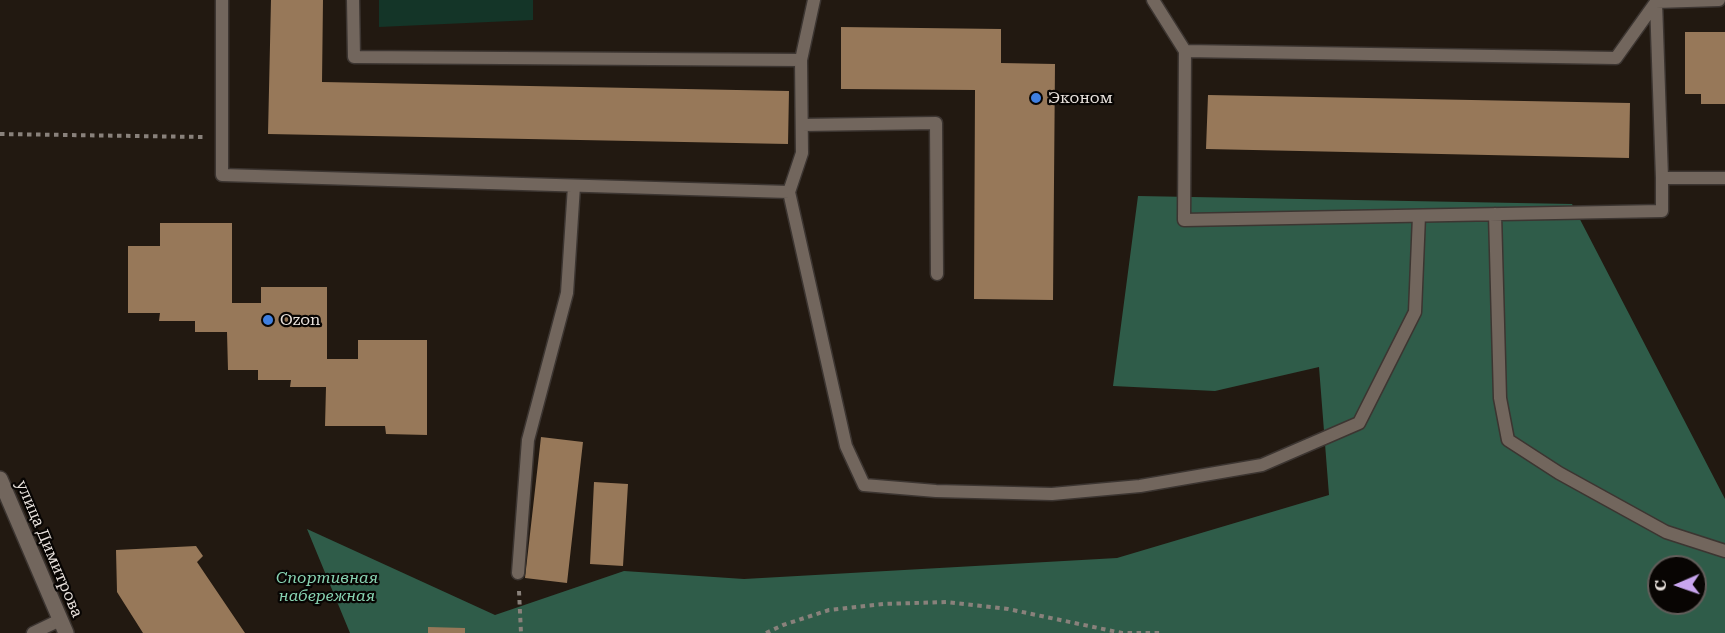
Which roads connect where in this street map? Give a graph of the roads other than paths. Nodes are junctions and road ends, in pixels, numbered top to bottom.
1 (222, 0) edge
2 (353, 0) edge
3 (814, 0) edge
4 (1153, 0) edge
5 (1719, 0) edge
6 (1672, 1) edge
7 (1656, 2) junction
8 (1185, 51) junction
9 (801, 60) junction
10 (802, 125) junction
11 (1662, 178) junction
12 (1725, 178) edge
13 (574, 186) junction
14 (789, 192) junction
15 (1495, 214) junction
16 (1419, 216) junction
17 (938, 274) dead end
18 (0, 479) edge
19 (1725, 551) edge
20 (518, 573) road end
21 (63, 626) edge
22 (33, 633) edge

1 - 13 lane
2 - 9 lane
3 - 9 lane
4 - 8 lane
5 - 6 lane
6 - 7 lane
7 - 8 lane
7 - 11 lane
8 - 16 lane
9 - 10 lane
10 - 14 lane
10 - 17 lane
11 - 12 lane
11 - 15 lane
13 - 14 lane
13 - 20 lane
14 - 16 lane
15 - 16 lane
15 - 19 lane
18 - 21 street, улица Димитрова
21 - 22 lane

